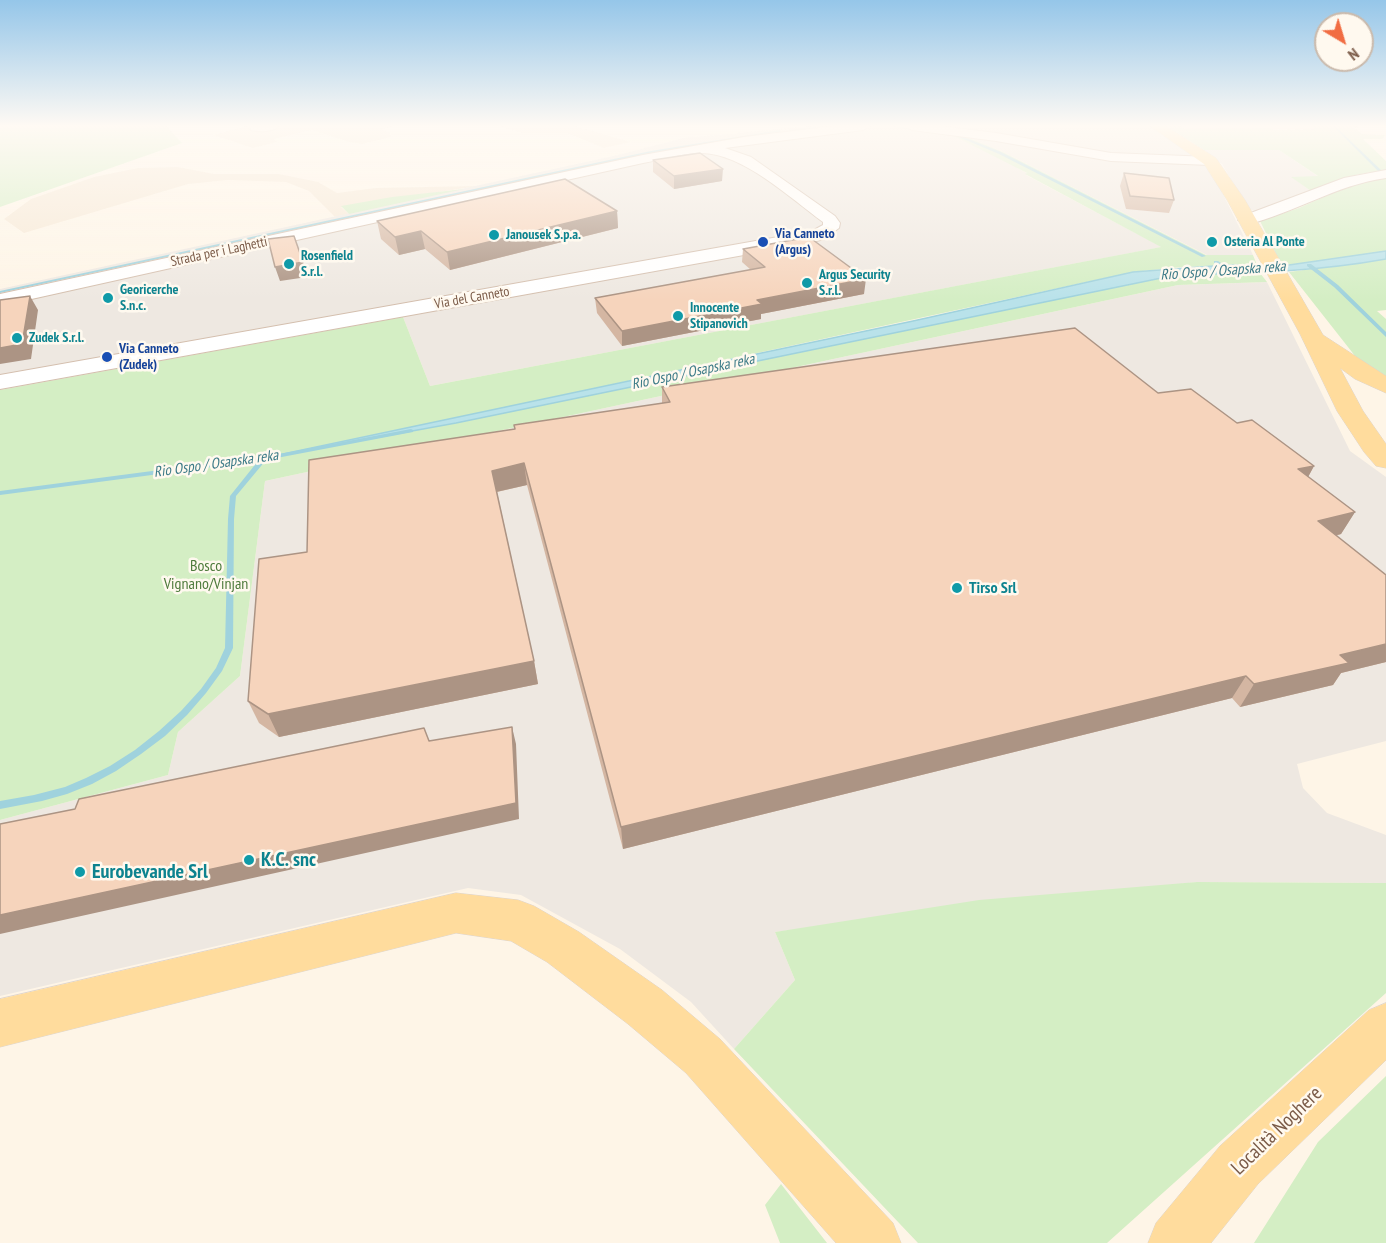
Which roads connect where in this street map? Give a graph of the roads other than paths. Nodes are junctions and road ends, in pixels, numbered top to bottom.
1 (534, 184) edge
2 (786, 184) edge
3 (1225, 184) edge
4 (1342, 184) edge
5 (1246, 220) junction
6 (0, 300) edge
7 (1311, 334) junction
8 (0, 382) edge
9 (1386, 386) edge
10 (1386, 392) edge
11 (1352, 411) junction
12 (1386, 434) edge
13 (1386, 459) edge
14 (0, 1023) edge
15 (1386, 1027) edge
16 (1178, 1242) edge
17 (873, 1243) edge

1 - 6 street, Strada per i Laghetti
2 - 8 street, Via del Canneto
3 - 5 main road
4 - 5 street
5 - 7 main road
7 - 9 main road
7 - 11 main road
10 - 11 main road
11 - 12 main road
11 - 13 main road
14 - 17 main road
15 - 16 main road, Località Noghere

